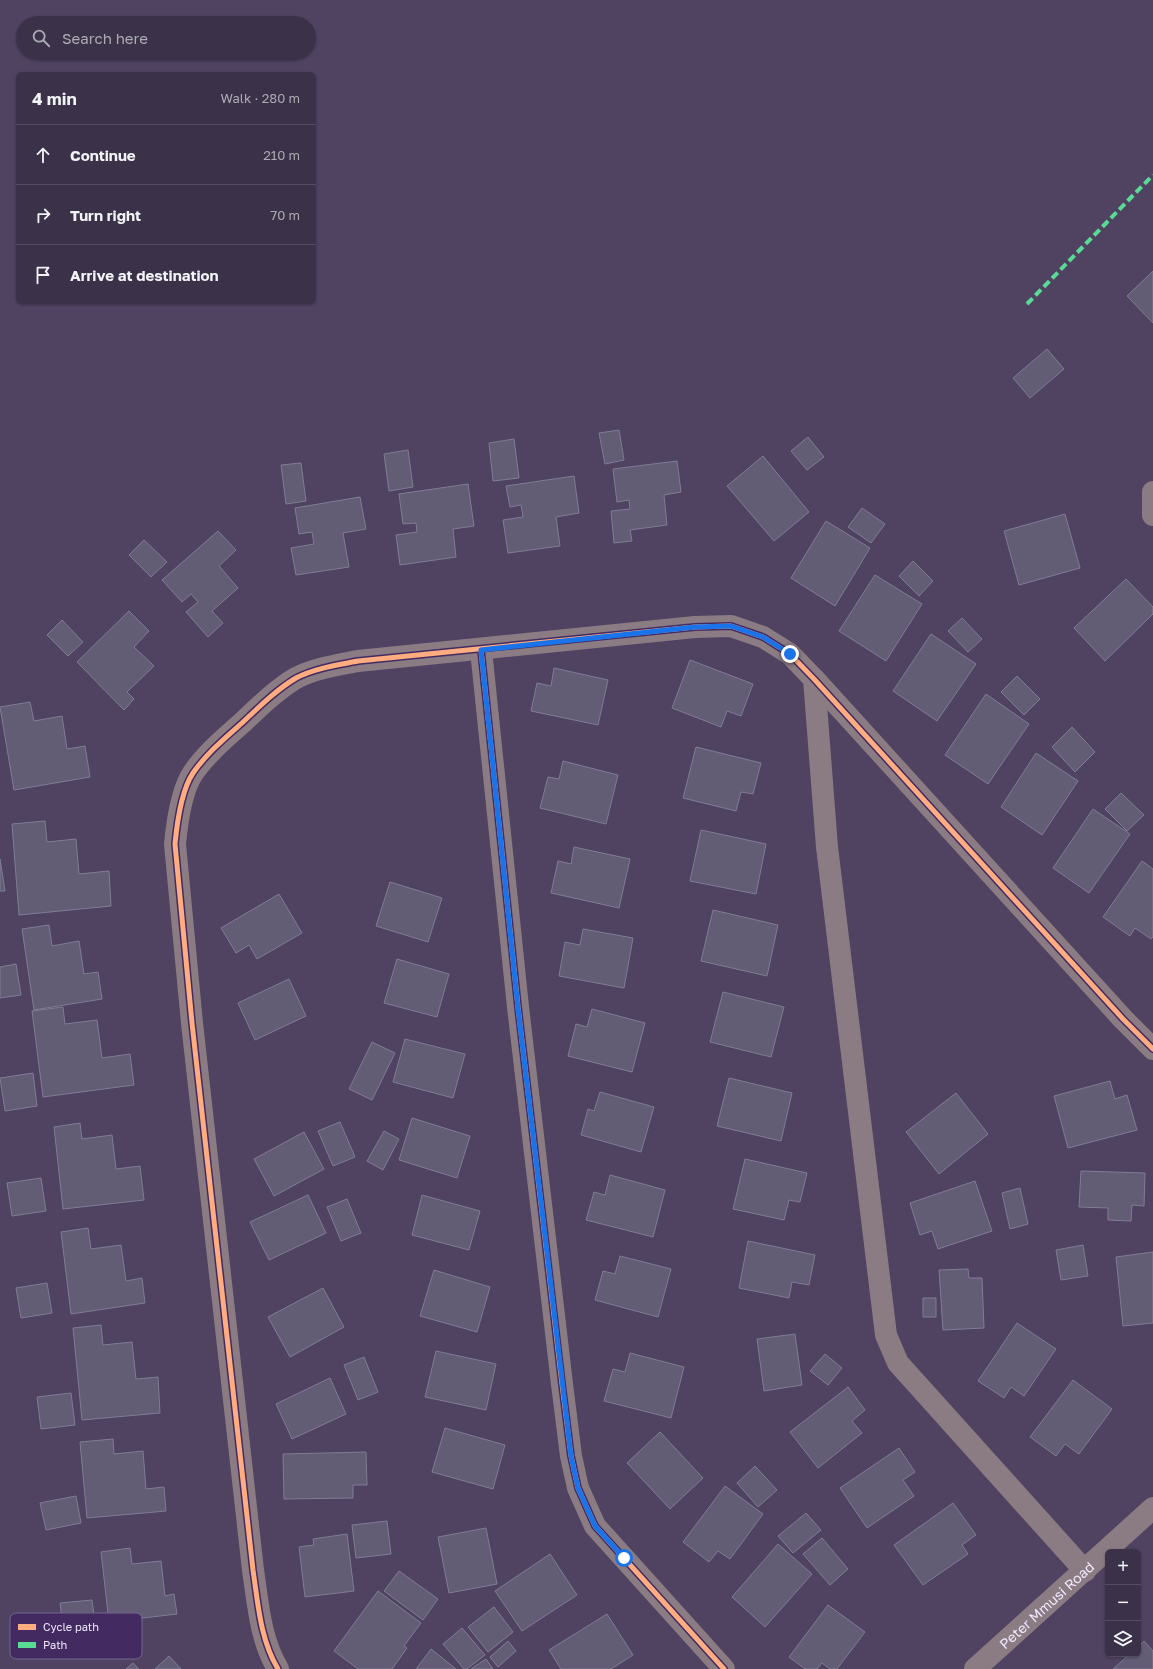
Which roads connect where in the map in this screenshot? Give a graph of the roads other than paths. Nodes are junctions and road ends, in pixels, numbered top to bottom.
1 (1153, 492) edge
2 (1153, 515) edge
3 (481, 650) junction
4 (814, 679) junction
5 (1153, 1049) edge
6 (1153, 1508) edge
7 (1085, 1571) junction
8 (278, 1669) edge
9 (724, 1669) edge
10 (975, 1669) edge

1 - 2 street
3 - 4 street
3 - 8 street
3 - 9 street
4 - 5 street
4 - 7 street
6 - 7 street, Peter Mmusi Road
7 - 10 street, Peter Mmusi Road

